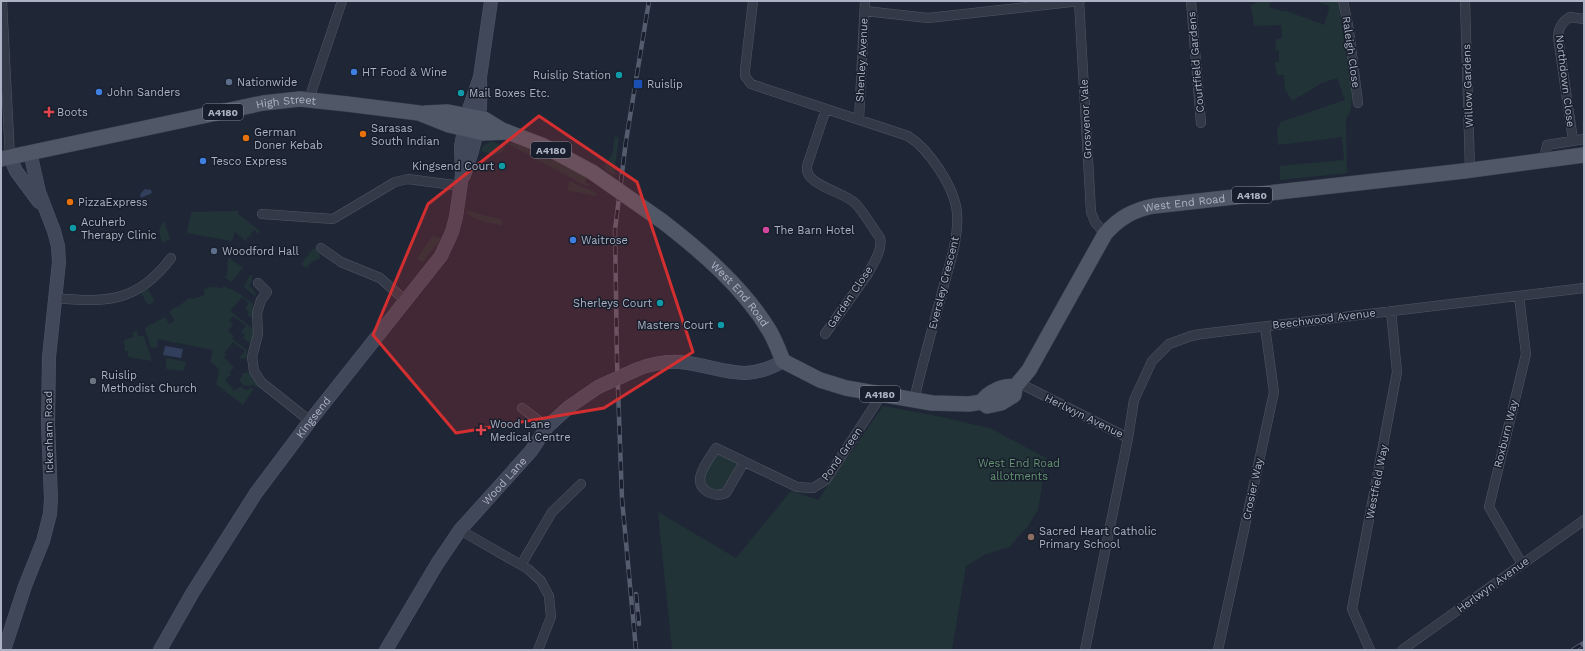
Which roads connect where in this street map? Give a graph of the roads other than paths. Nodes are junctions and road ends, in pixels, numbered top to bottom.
1 (2, 1) edge
2 (342, 1) edge
3 (491, 1) edge
4 (753, 1) edge
5 (865, 1) edge
6 (1080, 1) edge
7 (1191, 1) edge
8 (1343, 1) edge
9 (1465, 1) edge
10 (865, 11) junction
11 (1584, 19) edge
12 (310, 99) junction
13 (1358, 103) dead end
14 (826, 109) junction
15 (859, 120) junction
16 (471, 121) junction
17 (1201, 123) dead end
18 (1584, 139) edge
19 (1573, 140) junction
20 (30, 152) junction
21 (1584, 155) edge
22 (6, 158) edge
23 (1544, 160) junction
24 (1470, 170) junction
25 (461, 186) junction
26 (45, 210) junction
27 (262, 214) dead end
28 (1104, 234) junction
29 (321, 248) dead end
30 (171, 258) dead end
31 (258, 283) dead end
32 (1584, 288) edge
33 (1519, 296) junction
34 (56, 298) junction
35 (406, 301) junction
36 (1391, 311) junction
37 (1265, 327) junction
38 (825, 334) dead end
39 (783, 361) junction
40 (1017, 385) junction
41 (882, 394) junction
42 (914, 400) junction
43 (522, 408) dead end
44 (310, 421) junction
45 (547, 427) junction
46 (1128, 438) junction
47 (744, 462) junction
48 (582, 484) dead end
49 (1584, 520) edge
50 (460, 530) junction
51 (1522, 564) junction
52 (521, 565) junction
53 (4, 650) edge
54 (160, 650) edge
55 (386, 650) edge
56 (538, 650) edge
57 (1085, 650) edge
58 (1218, 650) edge
59 (1370, 650) edge
60 (1402, 650) edge

1 - 22 street
2 - 12 street
3 - 16 street, Kingsend
4 - 14 street, Eversley Crescent
5 - 10 street, Shenley Avenue
6 - 10 street
6 - 28 street, Grosvenor Vale
7 - 17 street, Courtfield Gardens
8 - 13 street, Raleigh Close
9 - 24 street, Willow Gardens
10 - 15 street, Shenley Avenue
11 - 19 street, Northdown Close
12 - 16 main road, High Street / A4180
12 - 20 main road, High Street / A4180
14 - 15 street, Eversley Crescent
14 - 38 street, Garden Close
15 - 42 street, Eversley Crescent
16 - 25 street, Kingsend
16 - 39 main road, West End Road / A4180, bridge
18 - 19 street
19 - 23 street
20 - 22 main road, High Street / A4180
20 - 26 street, Ickenham Road
21 - 23 main road, West End Road / A4180
22 - 26 street, Ickenham Road
23 - 24 main road, West End Road / A4180
24 - 28 main road, West End Road / A4180
25 - 27 street
25 - 35 street, Kingsend
26 - 34 street, Ickenham Road
28 - 40 main road, West End Road / A4180
29 - 35 street
30 - 34 street
31 - 44 street
32 - 33 street, Beechwood Avenue
33 - 36 street, Beechwood Avenue
33 - 51 street, Roxburn Way
34 - 53 street, Ickenham Road
35 - 44 street, Kingsend
36 - 37 street, Beechwood Avenue
36 - 59 street, Westfield Way
37 - 46 street, Beechwood Avenue
37 - 58 street, Crosier Way
39 - 41 main road, A4180
39 - 45 street, Wood Lane, bridge
40 - 42 main road, A4180
40 - 46 street, Herlwyn Avenue
41 - 42 main road, A4180
41 - 47 street, Pond Green
43 - 45 street
44 - 54 street, Kingsend
45 - 50 street, Wood Lane
46 - 57 street, Herlwyn Avenue
47 - 47 street, Pond Green
48 - 52 street
49 - 51 street, Herlwyn Avenue
50 - 52 street
50 - 55 street, Wood Lane
51 - 60 street, Herlwyn Avenue
52 - 56 street

